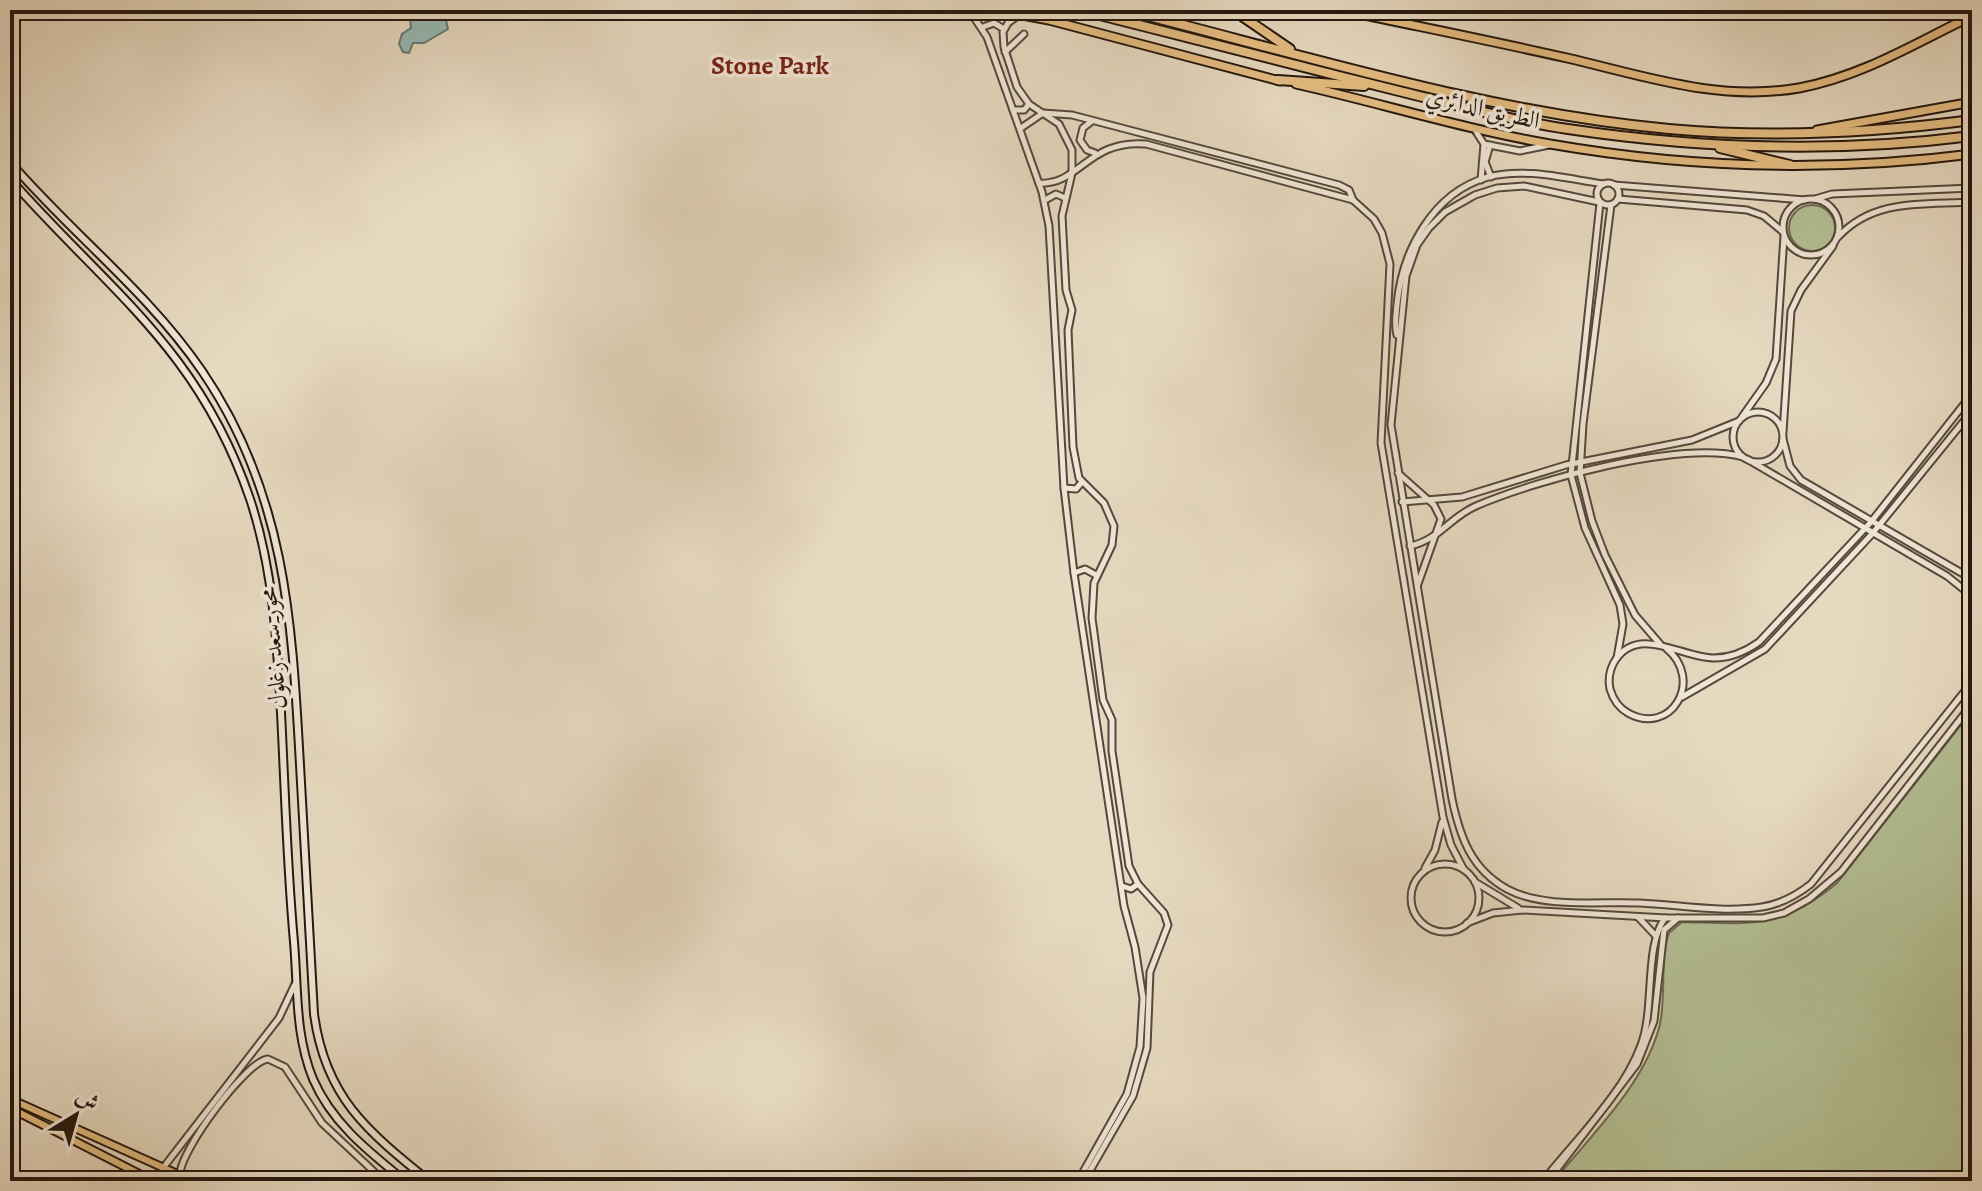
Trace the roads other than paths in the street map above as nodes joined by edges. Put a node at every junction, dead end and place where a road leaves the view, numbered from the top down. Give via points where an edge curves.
1 (969, 10) edge
2 (995, 10) edge
3 (1080, 10) edge
4 (1125, 10) edge
5 (1233, 10) edge
6 (1341, 10) edge
7 (1020, 15) junction
8 (1972, 16) edge
9 (983, 27) junction
10 (1004, 29) junction
11 (1024, 34) dead end
12 (1005, 53) junction
13 (1298, 54) junction
14 (1278, 80) junction
15 (1376, 85) junction
16 (1972, 102) edge
17 (1029, 104) junction
18 (1013, 109) junction
19 (1043, 113) junction
20 (1972, 120) edge
21 (1093, 121) junction
22 (1471, 127) junction
23 (1021, 128) junction
24 (1807, 133) junction
25 (1972, 136) edge
26 (1696, 143) junction
27 (1487, 144) junction
28 (1552, 144) junction
29 (1095, 153) junction
30 (1972, 154) edge
31 (10, 162) edge
32 (1790, 165) junction
33 (1072, 173) junction
34 (1491, 177) junction
35 (10, 179) edge
36 (1481, 180) junction
37 (1039, 183) junction
38 (1604, 184) junction
39 (1614, 185) junction
40 (1972, 188) edge
41 (1065, 198) junction
42 (1618, 199) junction
43 (1815, 199) junction
44 (1353, 200) junction
45 (1805, 200) junction
46 (1045, 201) junction
47 (1600, 202) junction
48 (1972, 202) edge
49 (1611, 205) junction
50 (1784, 234) junction
51 (1838, 237) junction
52 (1833, 246) junction
53 (1780, 325) junction
54 (1789, 325) junction
55 (1397, 335) junction
56 (1972, 394) edge
57 (1972, 411) edge
58 (1740, 419) junction
59 (1783, 436) junction
60 (1745, 458) junction
61 (1580, 462) junction
62 (1572, 463) junction
63 (1397, 472) junction
64 (1580, 473) junction
65 (1571, 475) junction
66 (1082, 482) junction
67 (1064, 488) junction
68 (1425, 498) junction
69 (1402, 502) junction
70 (1850, 522) junction
71 (1871, 522) junction
72 (1878, 526) junction
73 (1864, 530) junction
74 (1872, 534) junction
75 (1436, 537) junction
76 (1853, 542) junction
77 (1410, 546) junction
78 (1074, 573) junction
79 (1096, 575) junction
80 (1972, 579) edge
81 (1417, 589) junction
82 (1972, 596) edge
83 (1665, 647) junction
84 (1617, 658) junction
85 (1972, 682) edge
86 (1681, 698) junction
87 (1972, 704) edge
88 (1443, 817) junction
89 (1464, 870) junction
90 (1422, 872) junction
91 (1474, 881) junction
92 (1138, 884) junction
93 (1121, 886) junction
94 (1704, 907) junction
95 (1522, 910) junction
96 (1638, 916) junction
97 (1678, 917) junction
98 (1704, 917) junction
99 (1666, 918) junction
100 (1467, 923) junction
101 (309, 927) junction
102 (292, 928) junction
103 (1656, 936) junction
104 (294, 944) junction
105 (310, 947) junction
106 (1152, 963) junction
107 (1139, 964) junction
108 (295, 983) junction
109 (1653, 1012) junction
110 (10, 1099) edge
111 (10, 1108) edge
112 (163, 1168) junction
113 (180, 1175) junction
114 (153, 1181) edge
115 (193, 1181) edge
116 (384, 1181) edge
117 (405, 1181) edge
118 (429, 1181) edge
119 (1081, 1181) edge
120 (1546, 1181) edge

1 - 9 street
2 - 7 highway, الطريق الدائري
3 - 15 highway, الطريق الدائري
4 - 13 highway, الطريق الدائري
5 - 13 highway
6 - 8 highway via 1675,86 1745,93 1800,88 1857,72
7 - 10 street
7 - 14 highway, الطريق الدائري
9 - 10 street via 994,23
9 - 18 street
10 - 12 street
11 - 12 street
12 - 17 street
13 - 24 highway, الطريق الدائري via 1462,95 1584,118 1705,132
14 - 15 highway
14 - 22 highway, الطريق الدائري
15 - 26 highway, الطريق الدائري via 1565,128
16 - 24 highway
17 - 18 street via 1024,110
17 - 19 street
18 - 23 street
19 - 21 street
19 - 23 street
19 - 33 street via 1069,139
20 - 24 highway, الطريق الدائري
21 - 29 street via 1083,128 1080,140
21 - 44 street via 1339,185
22 - 27 street
22 - 28 highway, الطريق الدائري
23 - 37 street
25 - 26 highway, الطريق الدائري via 1837,147
26 - 32 highway
27 - 28 street via 1520,151
27 - 34 street via 1485,162
27 - 36 street
28 - 32 highway, الطريق الدائري via 1651,157
29 - 33 street
29 - 44 street via 1122,144 1146,144
30 - 32 highway, الطريق الدائري
31 - 101 main road, محور سعد زغلول via 169,327 218,395 252,464 279,548 290,609
33 - 37 street via 1057,182
33 - 41 street
34 - 36 street
34 - 38 street via 1526,174
35 - 102 main road, محور سعد زغلول via 172,350 213,414 243,480 263,548 276,629
36 - 55 street via 1446,204 1411,245 1399,281
37 - 46 street
38 - 39 street
38 - 47 street via 1597,191
39 - 42 street
39 - 45 street
40 - 43 street
41 - 46 street via 1051,194
41 - 66 street via 1073,447
42 - 49 street
42 - 50 street via 1747,210 1764,216
43 - 45 street
43 - 51 street via 1836,213
44 - 88 street via 1378,226 1389,256 1381,443
45 - 50 street via 1788,211
46 - 67 street via 1055,290
47 - 49 street
47 - 55 street via 1552,189 1511,186 1455,205 1429,228 1412,255
47 - 62 street
48 - 51 street via 1878,209 1858,218
49 - 61 street
50 - 52 street via 1802,254 1819,255
50 - 53 street
51 - 52 street
52 - 54 street via 1796,298
53 - 54 street
53 - 58 street via 1771,374
54 - 59 street
55 - 63 street via 1391,417
56 - 71 street
57 - 72 street
58 - 59 street via 1763,412 1776,419
58 - 60 street via 1733,440
58 - 61 street via 1692,440
59 - 60 street via 1778,452 1767,460
59 - 71 street via 1790,466 1801,480
60 - 64 street via 1693,452
60 - 70 street
61 - 62 street
61 - 64 street
62 - 65 street
62 - 68 street via 1462,497
63 - 68 street
63 - 69 street
64 - 65 street
64 - 83 street via 1605,555 1635,615
65 - 75 street via 1475,506
65 - 84 street via 1585,528 1620,605 1623,624
66 - 67 street via 1076,489
66 - 79 street via 1107,507 1114,526 1112,545
67 - 78 street
68 - 69 street
68 - 75 street via 1441,519
69 - 77 street
70 - 73 street
70 - 76 street
71 - 72 street
71 - 73 street
72 - 74 street
72 - 80 street
73 - 74 street
73 - 76 street
74 - 82 street via 1956,581
74 - 86 street via 1765,649
75 - 77 street
75 - 81 street
76 - 83 street via 1749,649 1712,658
77 - 81 street
78 - 79 street via 1085,569
78 - 93 street
79 - 92 street via 1093,631 1103,700 1112,720 1125,844
81 - 94 street via 1452,799 1462,837 1479,867 1507,889 1537,898
83 - 84 street via 1643,643
83 - 86 street via 1685,676
84 - 86 street via 1610,672 1611,692 1626,712 1640,718 1660,716
85 - 94 street via 1811,884 1775,904
87 - 98 street via 1830,884 1773,916
88 - 89 street
88 - 90 street via 1435,850
89 - 90 street via 1440,864
89 - 91 street
90 - 100 street via 1411,897 1420,920 1444,931
91 - 95 street
91 - 100 street via 1478,901
92 - 93 street via 1131,889
92 - 106 street via 1168,921
93 - 107 street
94 - 98 street
95 - 96 street
95 - 100 street
96 - 99 street
96 - 103 street
97 - 98 street
97 - 99 street
97 - 109 street via 1664,930
99 - 103 street
101 - 102 main road via 299,932
101 - 105 main road, محور سعد زغلول
102 - 104 main road, محور سعد زغلول
103 - 109 street
104 - 105 main road via 303,941
104 - 108 main road, محور سعد زغلول
105 - 118 main road, محور سعد زغلول via 316,1031 333,1082 363,1125
106 - 107 street
106 - 119 street via 1147,1048 1137,1084 1125,1113
107 - 119 street via 1142,1018 1134,1072 1117,1117
108 - 112 street via 279,1018
108 - 117 main road, محور سعد زغلول via 302,1041 322,1096 353,1138
109 - 120 street via 1623,1080
110 - 112 main road
111 - 114 main road
112 - 113 main road
113 - 115 main road
113 - 116 street via 185,1152 252,1065 272,1060 287,1070 322,1123

